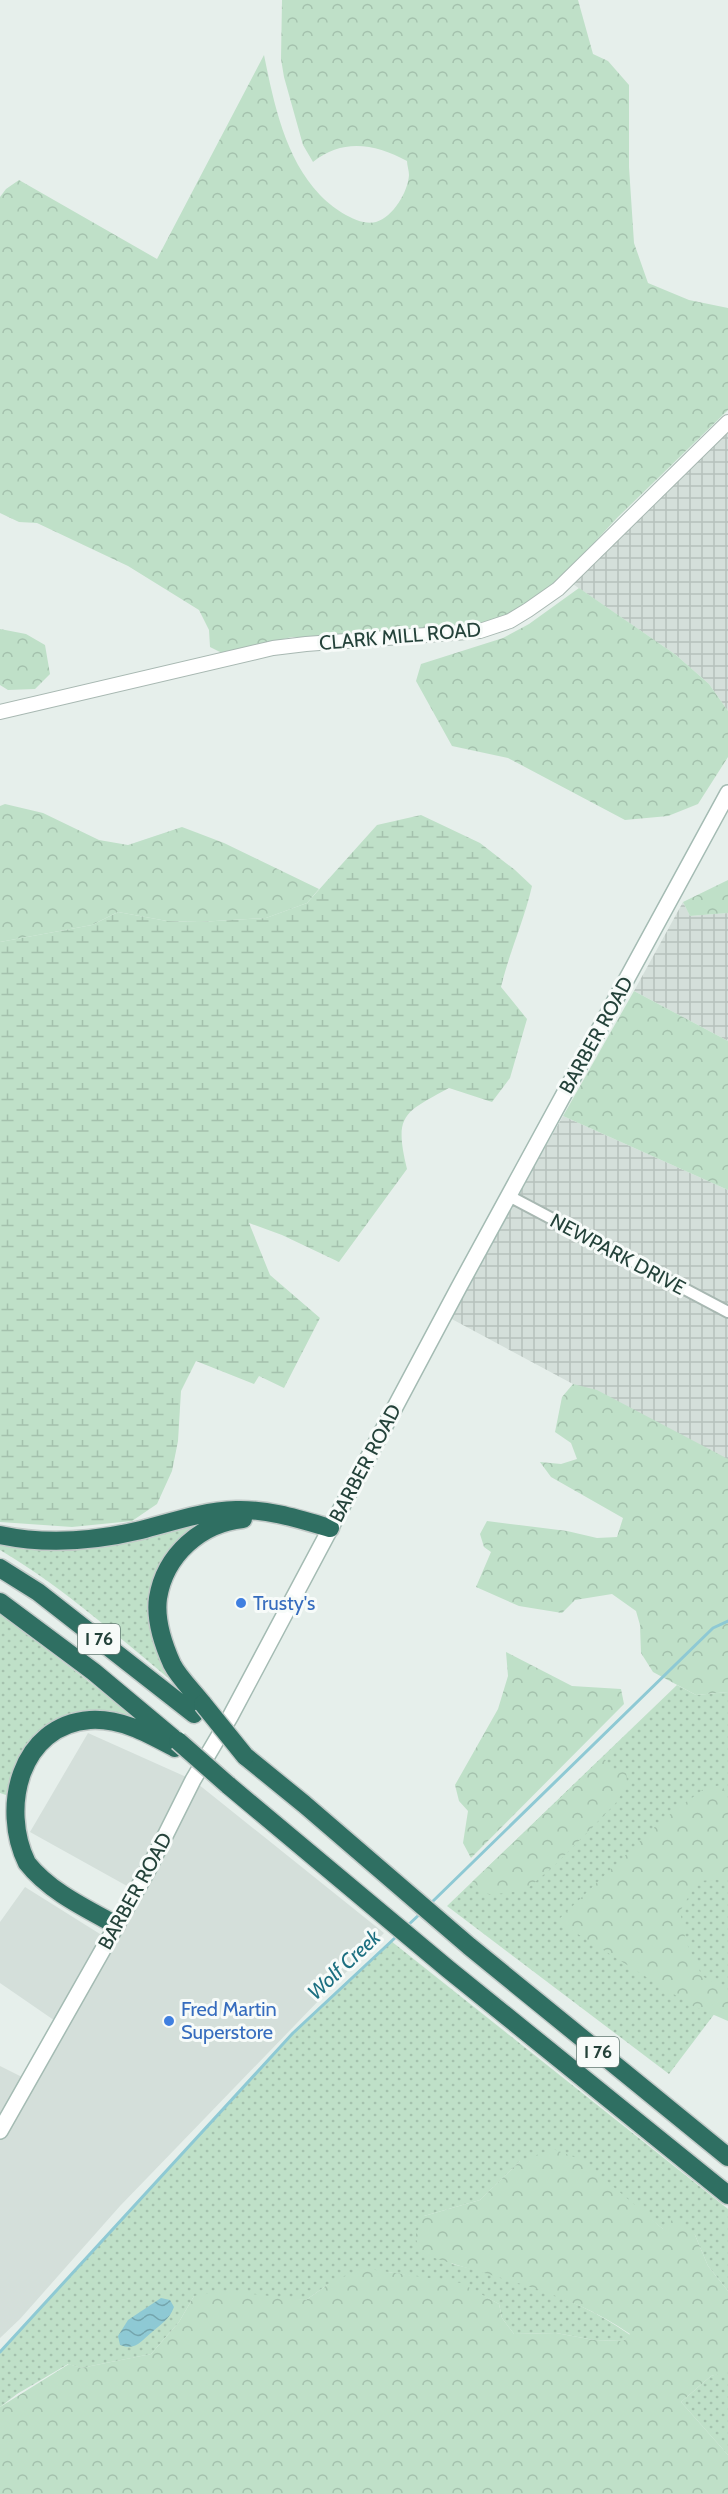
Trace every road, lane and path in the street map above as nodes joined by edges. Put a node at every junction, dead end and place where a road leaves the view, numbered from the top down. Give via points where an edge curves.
1 (728, 422) edge
2 (0, 712) edge
3 (728, 794) edge
4 (508, 1196) junction
5 (728, 1312) edge
6 (328, 1533) junction
7 (0, 1535) edge
8 (0, 1568) edge
9 (0, 1602) edge
10 (199, 1709) junction
11 (177, 1745) junction
12 (0, 1821) edge
13 (114, 1929) junction
14 (0, 2131) edge
15 (728, 2157) edge
16 (728, 2195) edge

1 - 2 street, CLARK MILL ROAD via 558,589 496,626 464,634 273,648
3 - 4 main road, BARBER ROAD
4 - 5 street, NEWPARK DRIVE
4 - 6 main road, BARBER ROAD
6 - 7 highway via 261,1511 236,1510 79,1540
6 - 10 highway via 266,1521 233,1520 205,1531 176,1556 161,1585 158,1621 173,1666
6 - 13 main road, BARBER ROAD
8 - 10 highway, I 76
9 - 11 highway, I 76 via 84,1664
10 - 15 highway, I 76, bridge via 245,1756 469,1946
11 - 13 highway via 120,1723 79,1721 37,1742 13,1777 8,1816 17,1846 28,1864 57,1890
11 - 16 highway, I 76, bridge
12 - 13 highway via 8,1850 38,1887
13 - 14 main road, BARBER ROAD

